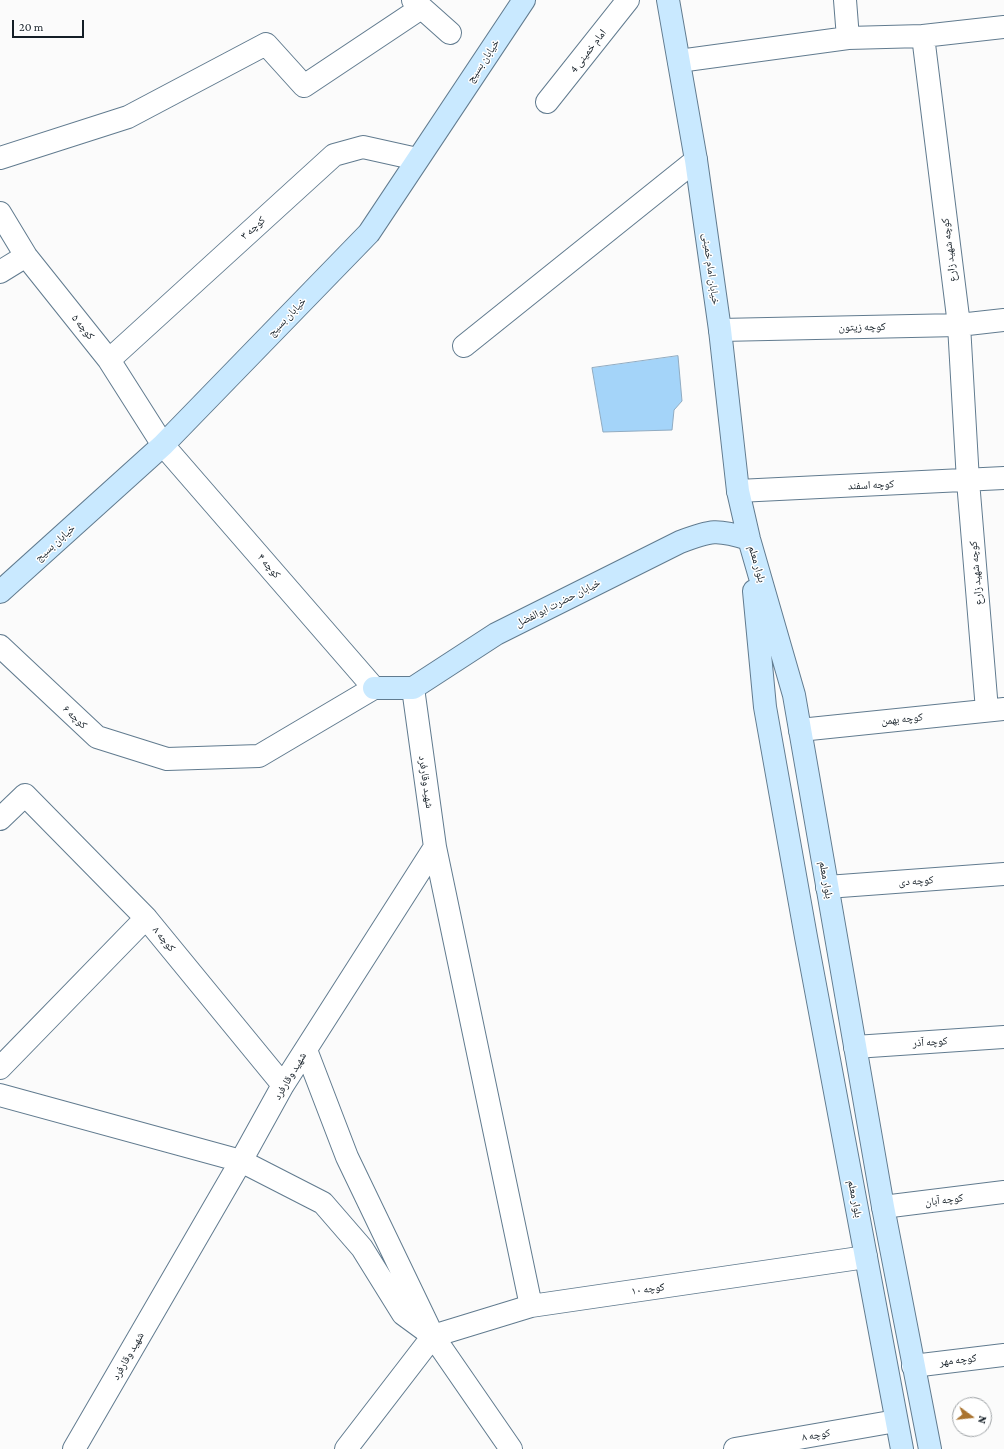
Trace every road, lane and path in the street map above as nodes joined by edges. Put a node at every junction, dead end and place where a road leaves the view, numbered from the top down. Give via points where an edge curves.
1 (524, 0) edge
2 (628, 0) edge
3 (668, 0) edge
4 (845, 0) edge
5 (417, 4) edge
6 (1004, 12) edge
7 (996, 28) edge
8 (450, 33) dead end
9 (923, 36) junction
10 (848, 38) junction
11 (679, 61) junction
12 (547, 102) dead end
13 (0, 158) edge
14 (417, 158) junction
15 (696, 160) junction
16 (0, 213) edge
17 (26, 256) junction
18 (0, 272) edge
19 (1004, 320) edge
20 (959, 325) junction
21 (720, 330) junction
22 (464, 346) dead end
23 (109, 360) junction
24 (163, 445) junction
25 (1004, 478) edge
26 (968, 481) junction
27 (738, 492) junction
28 (749, 538) junction
29 (0, 592) edge
30 (0, 646) edge
31 (374, 688) junction
32 (413, 688) junction
33 (995, 709) edge
34 (800, 730) junction
35 (0, 819) edge
36 (435, 847) junction
37 (1004, 874) edge
38 (827, 887) junction
39 (146, 918) junction
40 (1004, 1037) edge
41 (855, 1047) junction
42 (306, 1050) junction
43 (0, 1068) edge
44 (283, 1085) junction
45 (0, 1095) edge
46 (242, 1161) junction
47 (1004, 1192) edge
48 (883, 1207) junction
49 (866, 1257) junction
50 (531, 1306) junction
51 (433, 1336) junction
52 (1004, 1355) edge
53 (913, 1366) junction
54 (896, 1421) junction
55 (74, 1449) edge
56 (346, 1449) edge
57 (511, 1449) edge
58 (735, 1449) edge
59 (902, 1449) edge
60 (930, 1449) edge

1 - 14 street, خیابان بسیج
2 - 12 street, امام خمینی 4
3 - 11 street, خیابان امام خمینی
4 - 10 street
5 - 8 street
5 - 13 street via 304,86 266,44 128,117
6 - 7 street
7 - 9 street
9 - 10 street
9 - 20 street, کوچه شهید زارع
10 - 11 street
11 - 15 street, خیابان امام خمینی
14 - 23 street, کوچه ۳ via 363,147 334,154
14 - 24 street, خیابان بسیج via 369,233
15 - 21 street, خیابان امام خمینی
15 - 22 street
16 - 17 street, کوچه ۵
17 - 18 street
17 - 23 street, کوچه ۵
19 - 20 street, کوچه زیتون
20 - 21 street, کوچه زیتون
20 - 26 street, کوچه شهید زارع
21 - 27 street, خیابان امام خمینی
23 - 24 street, کوچه ۵
24 - 29 street, خیابان بسیج
24 - 31 street, کوچه ۴
25 - 26 street, کوچه اسفند
26 - 27 street, کوچه اسفند
26 - 33 street, کوچه شهید زارع
27 - 28 street, خیابان امام خمینی
28 - 32 street, خیابان حضرت ابوالفضل via 710,531 680,542 496,634
28 - 34 street, بلوار معلم via 794,695
28 - 49 street, بلوار معلم via 765,707
30 - 31 street, کوچه ۶ via 97,737 167,758 259,756
31 - 32 street
32 - 36 street, شهید وقارفرد
33 - 34 street, کوچه بهمن
34 - 38 street, بلوار معلم
35 - 39 street via 25,795
36 - 42 street, شهید وقارفرد
36 - 50 street
37 - 38 street, کوچه دی
38 - 41 street, بلوار معلم
39 - 43 street, کوچه ۸
39 - 44 street, کوچه ۸
40 - 41 street, کوچه آذر
41 - 48 street, بلوار معلم
42 - 44 street, شهید وقارفرد
42 - 51 street via 346,1157
44 - 46 street, شهید وقارفرد
45 - 46 street
46 - 51 street via 323,1203 362,1248 403,1314
46 - 55 street, شهید وقارفرد
47 - 48 street, کوچه آبان
48 - 53 street, بلوار معلم
49 - 50 street, کوچه ۱۰
49 - 54 street, بلوار معلم
50 - 51 street, کوچه ۱۰
51 - 56 street
51 - 57 street
52 - 53 street, کوچه مهر
53 - 60 street, بلوار معلم
54 - 58 street, کوچه ۸
54 - 59 street, بلوار معلم

